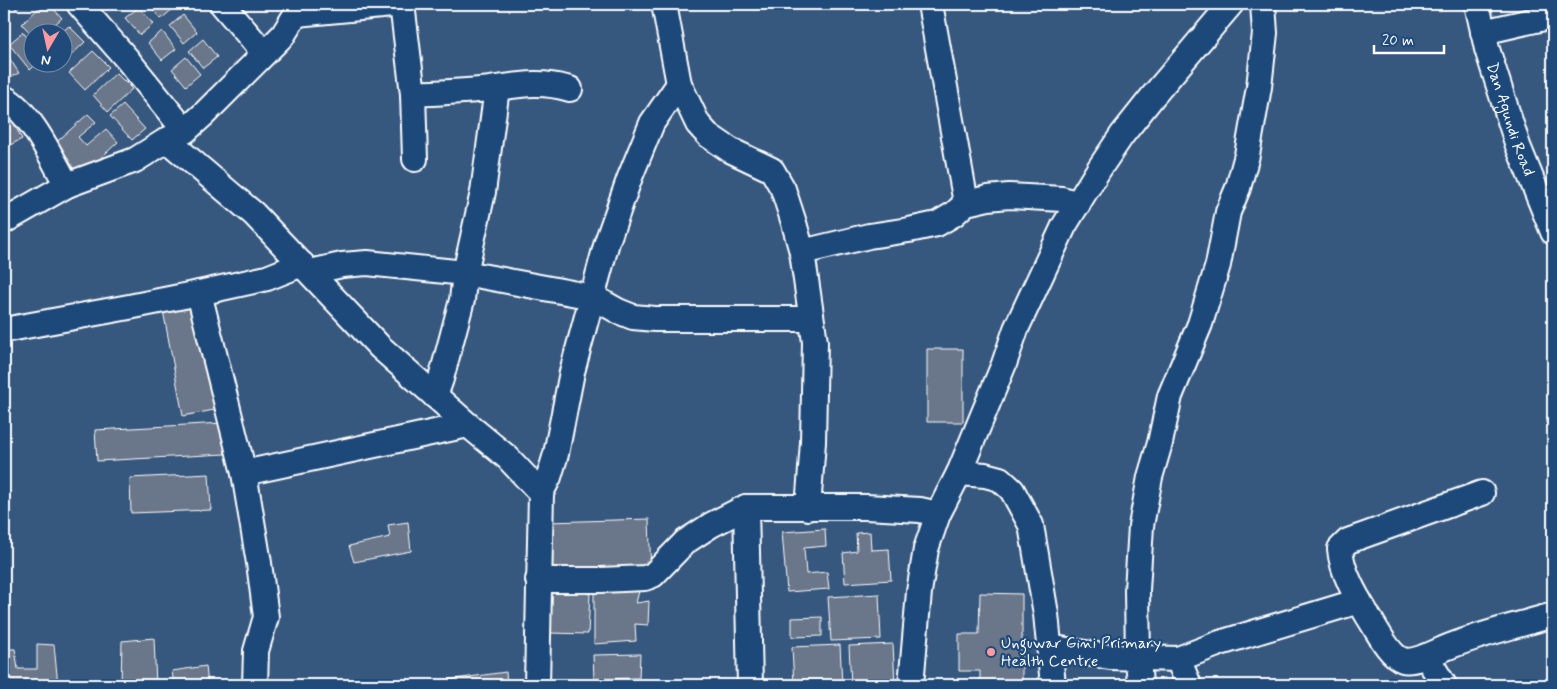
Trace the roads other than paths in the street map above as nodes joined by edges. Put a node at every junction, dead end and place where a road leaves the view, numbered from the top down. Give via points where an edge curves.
1 (79, 4) edge
2 (222, 4) edge
3 (402, 4) edge
4 (664, 4) edge
5 (930, 4) edge
6 (1231, 4) edge
7 (1263, 4) edge
8 (1477, 4) edge
9 (297, 9) edge
10 (1553, 16) edge
11 (1483, 32) junction
12 (264, 53) junction
13 (679, 84) junction
14 (497, 88) junction
15 (570, 89) dead end
16 (413, 94) junction
17 (4, 98) edge
18 (176, 135) junction
19 (415, 159) dead end
20 (67, 185) junction
21 (966, 203) junction
22 (1078, 204) junction
23 (4, 221) edge
24 (1553, 232) edge
25 (802, 252) junction
26 (306, 268) junction
27 (465, 273) junction
28 (199, 293) junction
29 (593, 297) junction
30 (812, 320) junction
31 (4, 330) edge
32 (435, 396) junction
33 (468, 425) junction
34 (244, 473) junction
35 (960, 473) junction
36 (541, 493) junction
37 (1482, 493) dead end
38 (746, 507) junction
39 (808, 508) junction
40 (938, 514) junction
41 (538, 580) junction
42 (1359, 601) junction
43 (1553, 615) edge
44 (1049, 647) junction
45 (1426, 656) junction
46 (1138, 658) junction
47 (1178, 659) junction
48 (255, 685) edge
49 (537, 685) edge
50 (750, 685) edge
51 (911, 685) edge
52 (1053, 685) edge
53 (1140, 685) edge
54 (1189, 685) edge
55 (1444, 685) edge

1 - 18 street via 127,60
2 - 12 street
3 - 9 street
3 - 16 street
4 - 13 street
5 - 21 street
6 - 22 street via 1122,135
7 - 46 street via 1265,33 1247,156 1228,212 1218,265 1200,324 1170,396 1150,477 1140,536
8 - 11 street, Dan Agundi Road
9 - 12 street via 283,35
10 - 11 street
11 - 24 street, Dan Agundi Road via 1518,146
12 - 18 street via 203,115
13 - 25 street via 698,124 708,135 730,150 772,170 783,188
13 - 29 street via 652,123 630,177 607,242
14 - 15 street via 529,83 554,84
14 - 16 street
14 - 27 street via 482,192
16 - 19 street
17 - 20 street via 22,113 41,138
18 - 20 street via 135,160
18 - 26 street
20 - 23 street
21 - 22 street via 1010,196 1062,199
21 - 25 street via 937,224
22 - 35 street via 1064,226 1016,329
25 - 30 street
26 - 27 street via 367,263
26 - 28 street
26 - 32 street via 380,347
27 - 29 street
27 - 32 street via 462,300
28 - 31 street
28 - 34 street
29 - 30 street via 634,317
29 - 36 street via 572,372 556,454
30 - 39 street via 815,342 813,442
32 - 33 street
33 - 34 street
33 - 36 street via 508,458
34 - 48 street via 266,617 256,651
35 - 40 street
35 - 44 street via 1000,479 1012,490 1028,518
36 - 41 street
37 - 42 street via 1348,541 1340,549 1341,562
38 - 39 street
38 - 41 street via 685,542 653,575 601,580
38 - 50 street
39 - 40 street via 866,507
40 - 51 street via 924,558
41 - 49 street
42 - 45 street via 1392,653 1410,661
42 - 47 street
43 - 45 street via 1468,638
44 - 46 street
44 - 52 street
45 - 55 street
46 - 47 street
46 - 53 street
47 - 54 street

